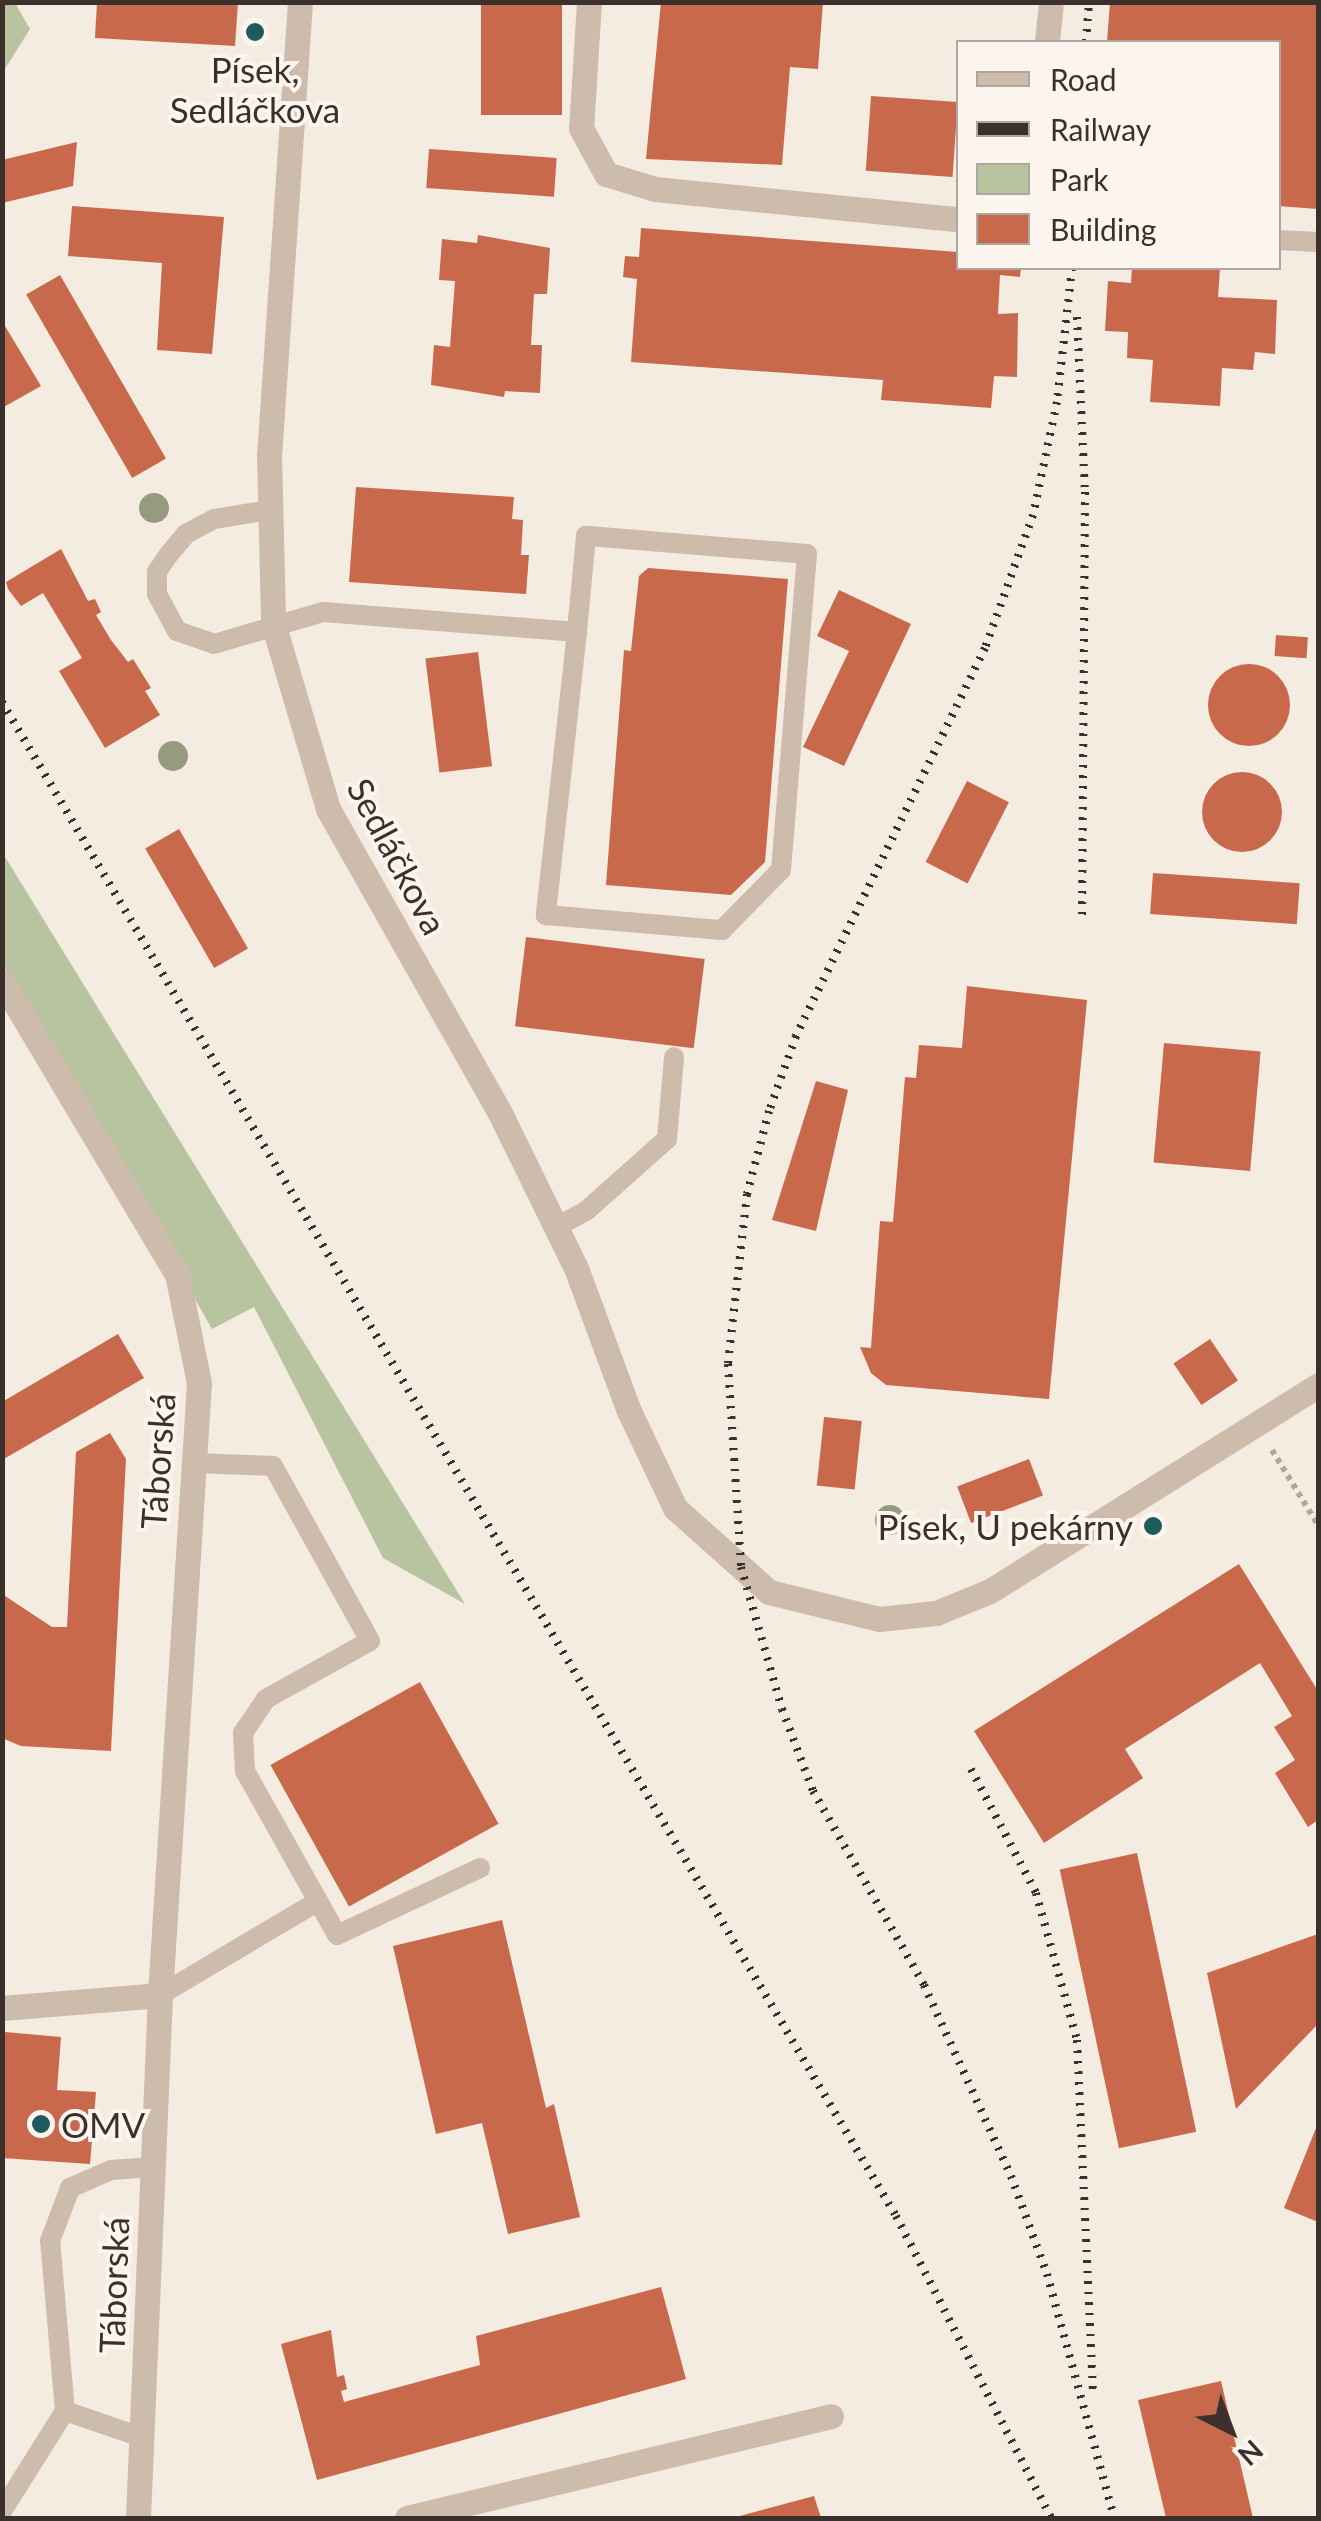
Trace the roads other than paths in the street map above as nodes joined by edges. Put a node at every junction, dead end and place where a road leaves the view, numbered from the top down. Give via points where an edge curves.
1 (300, 2) edge
2 (590, 2) edge
3 (1051, 2) edge
4 (1047, 40) edge
5 (956, 219) edge
6 (1281, 240) edge
7 (1318, 242) edge
8 (270, 510) junction
9 (273, 623) junction
10 (576, 632) junction
11 (2, 982) edge
12 (674, 1056) dead end
13 (556, 1227) junction
14 (1318, 1385) edge
15 (193, 1463) junction
16 (480, 1868) dead end
17 (318, 1901) junction
18 (160, 1995) junction
19 (2, 2008) edge
20 (153, 2167) junction
21 (65, 2411) junction
22 (830, 2416) dead end
23 (142, 2437) junction
24 (2, 2511) edge
25 (138, 2518) edge
26 (407, 2518) edge

1 - 8 street, Sedláčkova
2 - 5 street via 581,128 606,174 655,189
3 - 4 street
6 - 7 lane
8 - 9 street, Sedláčkova
8 - 9 lane via 214,519 186,534 157,572 157,594 177,631 195,642 214,644
9 - 10 lane via 322,612
9 - 13 street, Sedláčkova via 328,810 498,1109
10 - 10 lane via 546,915 722,930 781,870 808,554 586,536
11 - 15 street, Táborská via 177,1274 199,1383
12 - 13 lane via 667,1139 586,1210
13 - 14 street, Sedláčkova via 628,1411 675,1508 769,1592 822,1610 879,1619 936,1612 990,1591
15 - 17 lane via 273,1466 370,1641 266,1699 244,1733 245,1771
15 - 18 street, Táborská
16 - 17 lane via 337,1935
17 - 18 lane
18 - 19 street
18 - 20 street, Táborská
20 - 21 lane via 111,2170 70,2188 50,2242
20 - 23 street, Táborská
21 - 23 lane
21 - 24 lane
22 - 26 street
23 - 25 street, Táborská

